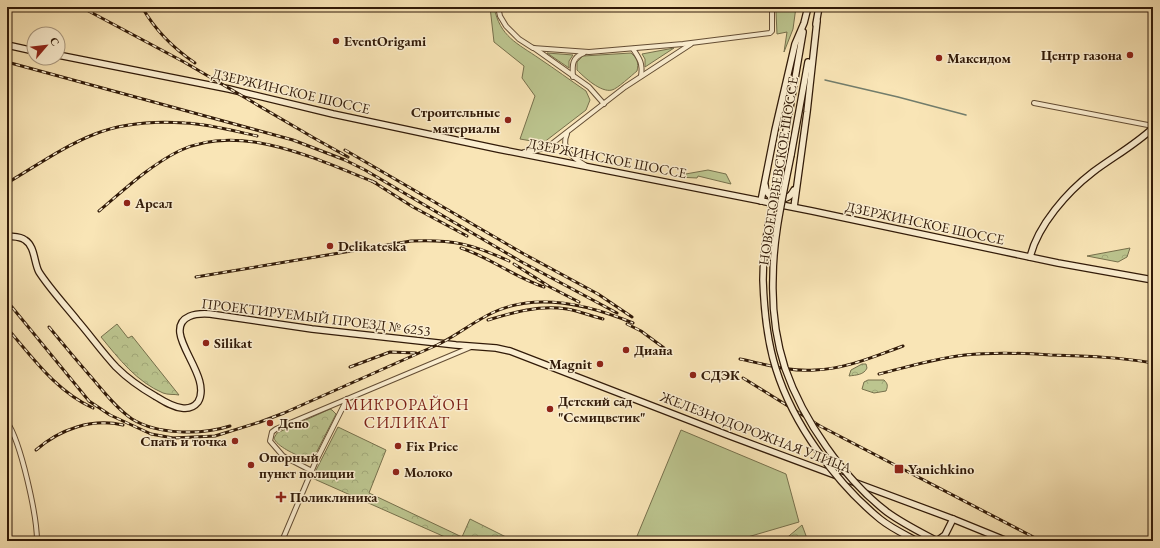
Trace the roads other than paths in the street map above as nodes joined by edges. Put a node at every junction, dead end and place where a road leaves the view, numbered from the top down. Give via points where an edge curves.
1 (498, 7) edge
2 (772, 7) edge
3 (805, 7) edge
4 (808, 7) edge
5 (819, 7) edge
6 (805, 21) junction
7 (817, 21) junction
8 (693, 43) junction
9 (7, 45) edge
10 (533, 48) junction
11 (26, 49) edge
12 (633, 49) junction
13 (586, 52) junction
14 (66, 57) edge
15 (641, 76) junction
16 (573, 77) junction
17 (1034, 103) dead end
18 (604, 104) junction
19 (1153, 127) edge
20 (567, 134) junction
21 (515, 152) junction
22 (586, 166) junction
23 (767, 173) junction
24 (797, 180) junction
25 (761, 201) junction
26 (794, 207) junction
27 (7, 236) edge
28 (1030, 257) junction
29 (1153, 280) edge
30 (472, 347) junction
31 (347, 398) junction
32 (7, 422) edge
33 (312, 471) junction
34 (953, 519) junction
35 (37, 541) edge
36 (282, 541) edge
37 (917, 541) edge
38 (937, 541) edge
39 (1007, 541) edge

1 - 10 street via 506,26
2 - 8 street via 770,33
3 - 6 street
4 - 6 main road, НОВОЕГОРЬЕВСКОЕ ШОССЕ
5 - 7 main road, НОВОЕГОРЬЕВСКОЕ ШОССЕ
6 - 23 main road via 795,44
6 - 37 main road, НОВОЕГОРЬЕВСКОЕ ШОССЕ, bridge via 768,233 764,279 769,339 783,387 798,417 832,470 851,492 882,520
7 - 24 main road
7 - 38 main road, НОВОЕГОРЬЕВСКОЕ ШОССЕ, bridge via 777,234 772,279 778,337 785,368 809,418 839,464 858,486 887,512
8 - 12 street
8 - 15 street
9 - 11 main road
10 - 13 street
10 - 16 street
12 - 13 street
12 - 15 street via 641,62
13 - 16 street via 574,60
14 - 21 main road, ДЗЕРЖИНСКОЕ ШОССЕ via 230,89 333,114
15 - 18 street
16 - 18 street via 589,87
17 - 19 street
18 - 20 street
19 - 28 main road via 1071,192 1044,225 1033,245
20 - 21 street via 549,146 535,151
20 - 22 street via 564,144 567,152
21 - 22 main road, ДЗЕРЖИНСКОЕ ШОССЕ
22 - 25 main road, ДЗЕРЖИНСКОЕ ШОССЕ
23 - 24 main road via 766,190 776,200 785,200 789,197
23 - 25 main road
24 - 26 main road
25 - 26 main road, ДЗЕРЖИНСКОЕ ШОССЕ
26 - 28 main road, ДЗЕРЖИНСКОЕ ШОССЕ
27 - 30 main road, ПРОЕКТИРУЕМЫЙ ПРОЕЗД № 6253 via 18,237 30,245 39,272 116,367 135,384 177,407 193,407 200,397 197,373 180,333 180,326 184,320 193,314
28 - 29 main road, ДЗЕРЖИНСКОЕ ШОССЕ
30 - 31 street
30 - 34 main road, ЖЕЛЕЗНОДОРОЖНАЯ УЛИЦА via 510,351
31 - 33 street
31 - 33 street via 272,432 270,441 283,456
32 - 35 street via 15,438 32,498
33 - 36 street
34 - 38 main road via 945,535
34 - 39 main road, ЖЕЛЕЗНОДОРОЖНАЯ УЛИЦА

